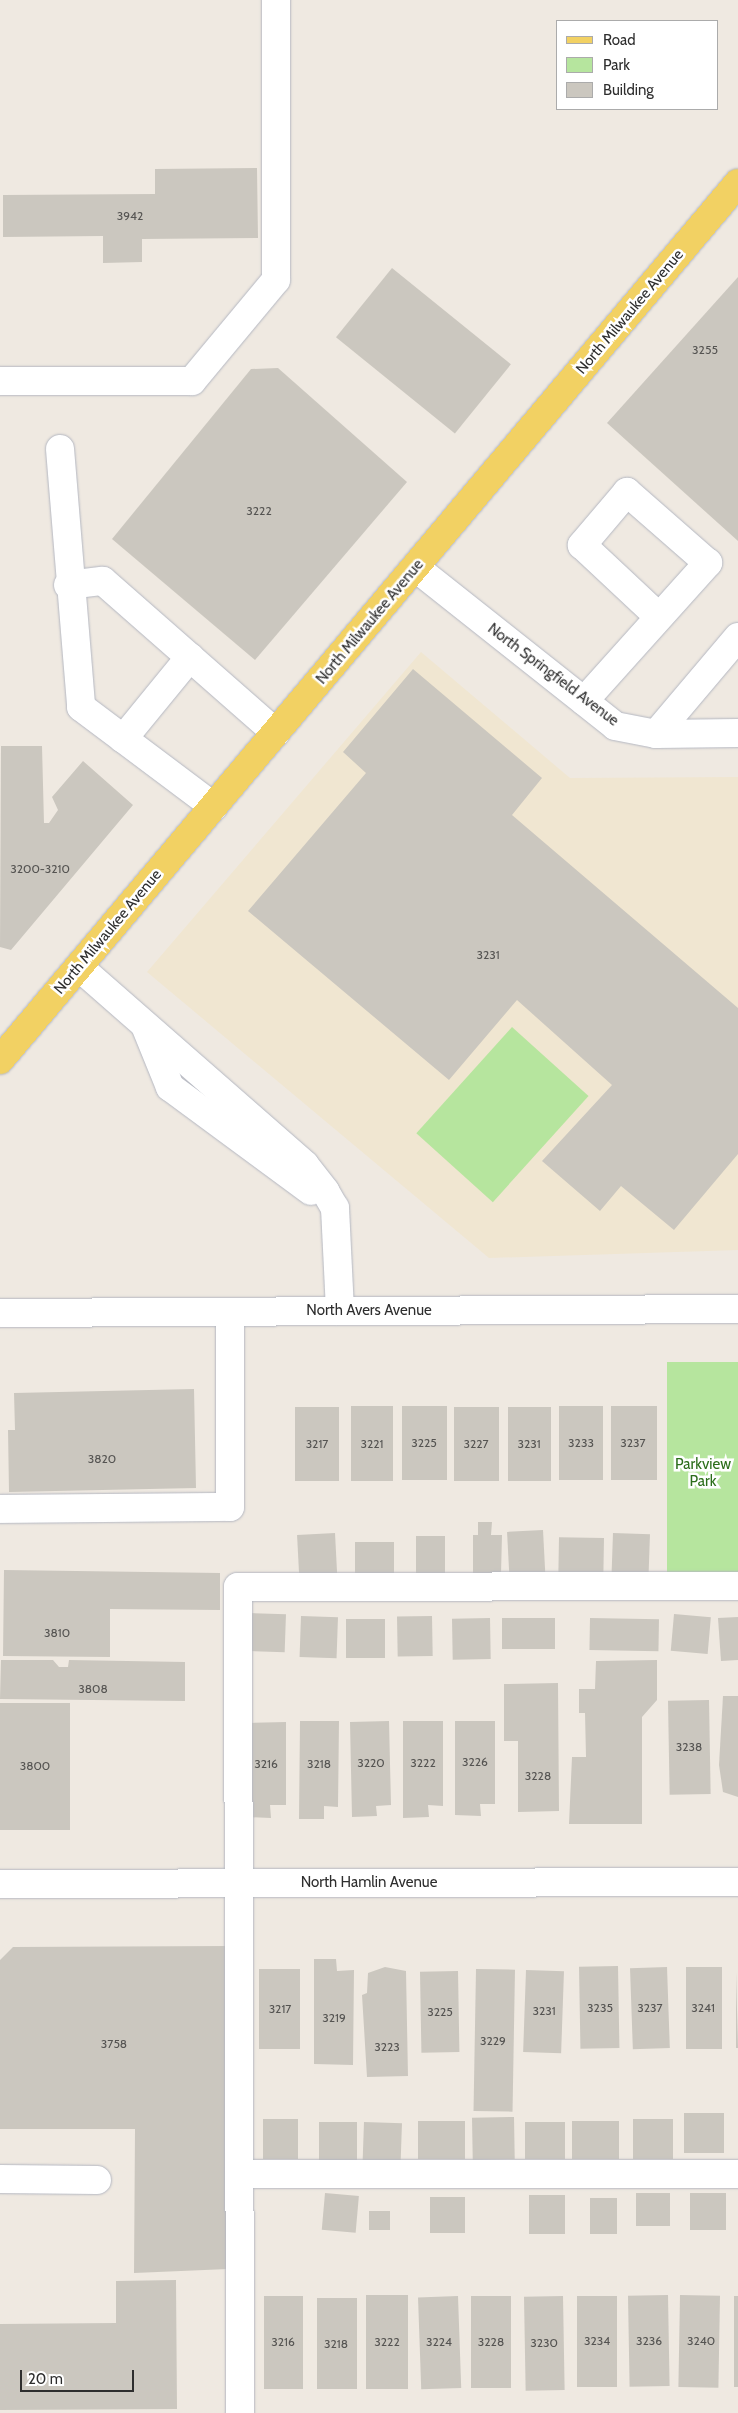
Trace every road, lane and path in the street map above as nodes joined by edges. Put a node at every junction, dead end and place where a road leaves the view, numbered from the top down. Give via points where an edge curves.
1 (276, 0) edge
2 (738, 183) edge
3 (0, 382) edge
4 (60, 449) dead end
5 (416, 568) junction
6 (68, 585) junction
7 (659, 617) junction
8 (738, 636) edge
9 (190, 657) junction
10 (584, 701) junction
11 (276, 733) junction
12 (738, 733) edge
13 (656, 734) junction
14 (123, 739) junction
15 (214, 807) junction
16 (79, 966) junction
17 (0, 1060) edge
18 (738, 1309) edge
19 (340, 1311) junction
20 (230, 1312) junction
21 (0, 1313) edge
22 (0, 1509) edge
23 (738, 1586) edge
24 (738, 1882) edge
25 (238, 1883) junction
26 (0, 1884) edge
27 (239, 2174) junction
28 (738, 2174) edge
29 (0, 2179) edge
30 (97, 2180) dead end
31 (240, 2413) edge

1 - 3 street via 276,280 192,381
2 - 5 main road, North Milwaukee Avenue
4 - 6 street
5 - 10 street, North Springfield Avenue
5 - 11 main road, North Milwaukee Avenue
6 - 9 street via 103,581
6 - 14 street via 81,707
7 - 7 street via 708,562 627,492 582,545
7 - 10 street
8 - 13 street
9 - 11 street
9 - 14 street
10 - 13 street, North Springfield Avenue via 615,726
11 - 15 main road, North Milwaukee Avenue
12 - 13 street, North Springfield Avenue
14 - 15 street
15 - 16 main road, North Milwaukee Avenue
16 - 17 main road, North Milwaukee Avenue
16 - 19 street via 305,1165 335,1208
18 - 19 street, North Avers Avenue
19 - 20 street, North Avers Avenue
20 - 21 street, North Avers Avenue
20 - 22 street via 230,1507
23 - 25 street via 238,1586
24 - 25 street, North Hamlin Avenue
25 - 26 street, North Hamlin Avenue
25 - 27 street
27 - 28 street
27 - 31 street
29 - 30 street

